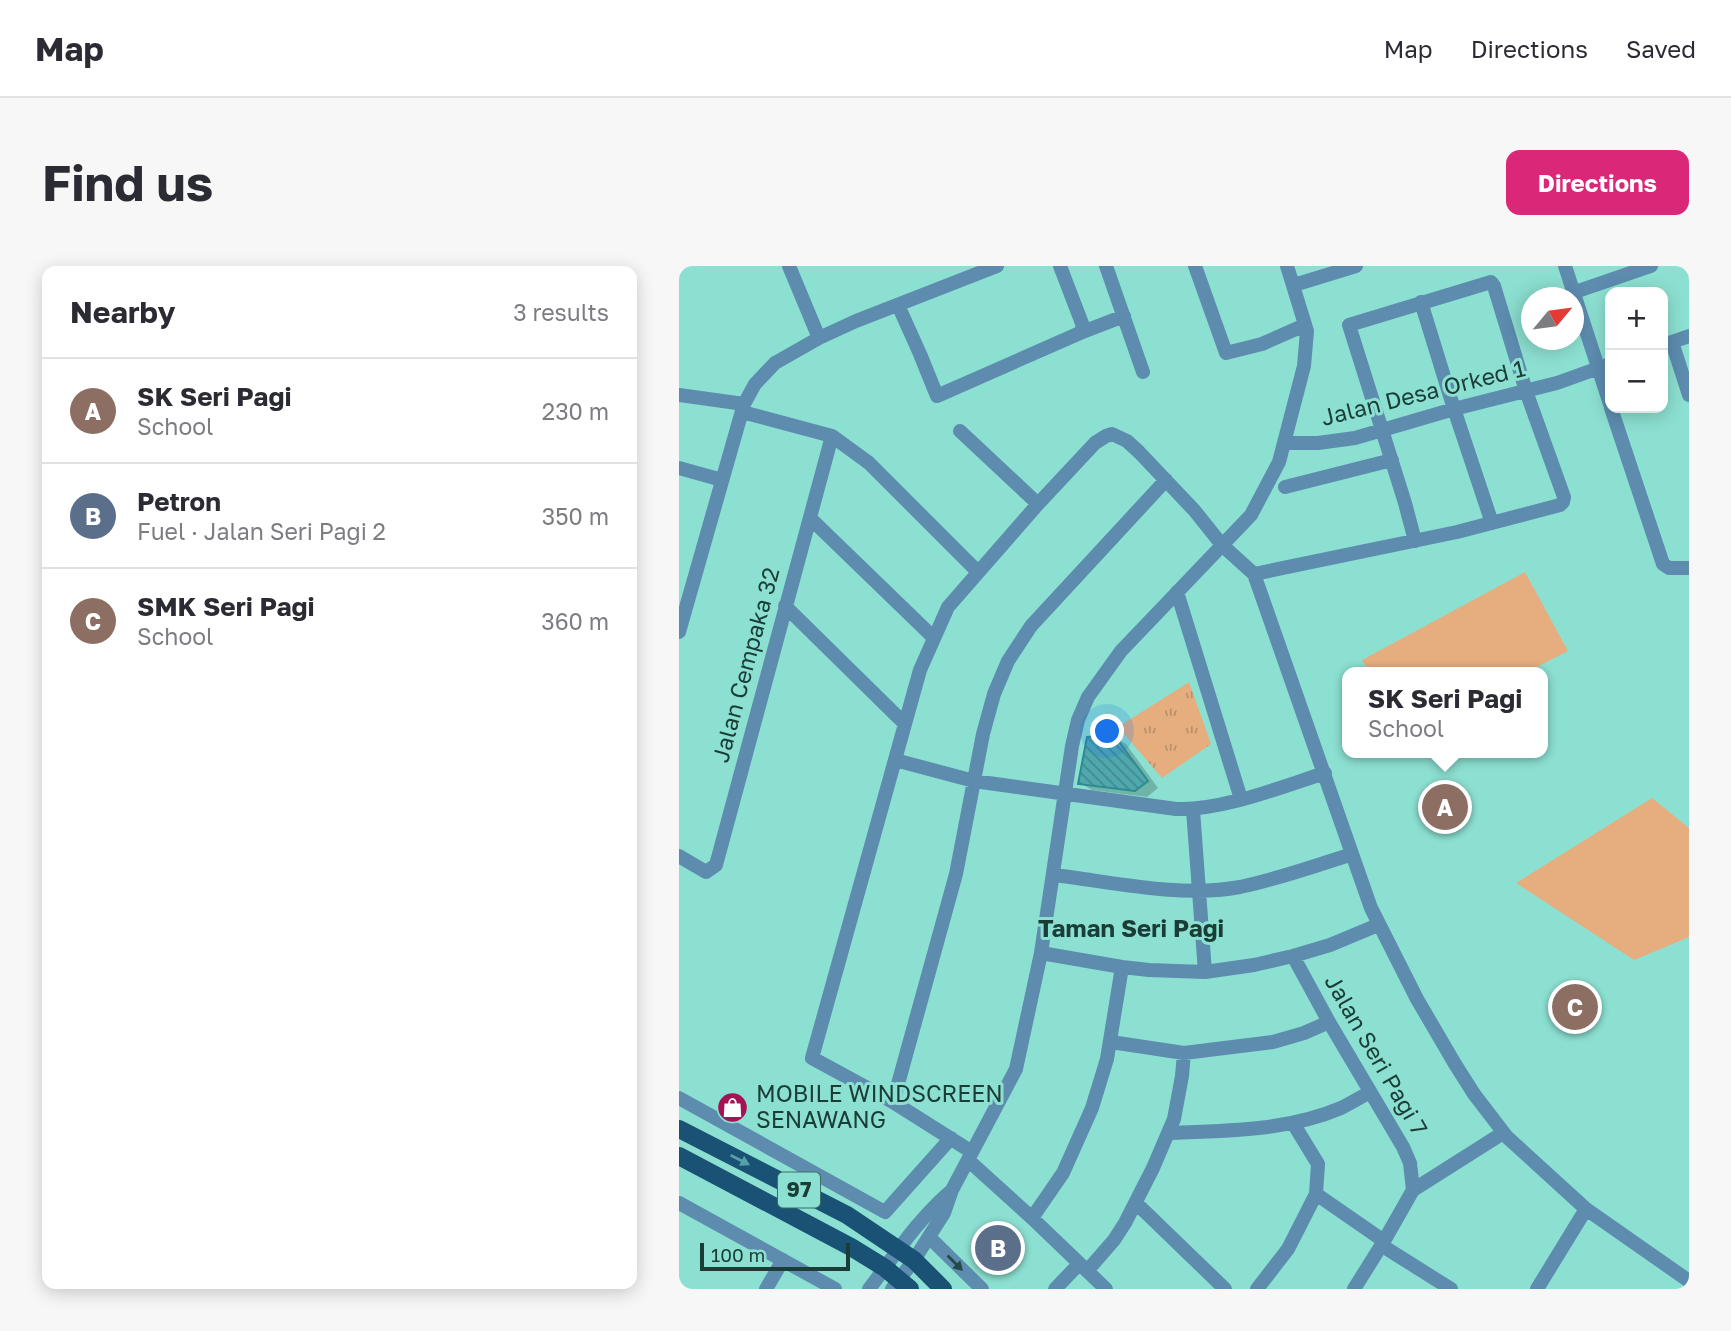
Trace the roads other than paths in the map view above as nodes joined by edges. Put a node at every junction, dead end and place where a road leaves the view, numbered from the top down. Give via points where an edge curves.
1 (789, 266) edge
2 (997, 266) edge
3 (1060, 266) edge
4 (1106, 266) edge
5 (1195, 266) edge
6 (1287, 266) edge
7 (1356, 266) edge
8 (1565, 266) edge
9 (1651, 266) edge
10 (1294, 285) junction
11 (1573, 287) edge
12 (1584, 289) edge
13 (1421, 302) junction
14 (898, 305) junction
15 (1584, 315) edge
16 (1123, 316) junction
17 (1305, 325) junction
18 (1080, 333) junction
19 (1689, 336) edge
20 (819, 338) junction
21 (1668, 344) edge
22 (1604, 366) edge
23 (1143, 372) dead end
24 (1526, 391) junction
25 (1689, 395) edge
26 (679, 396) edge
27 (743, 408) junction
28 (1454, 409) junction
29 (1613, 413) edge
30 (1382, 430) junction
31 (960, 431) dead end
32 (832, 436) junction
33 (1284, 443) junction
34 (1392, 460) junction
35 (679, 468) edge
36 (1166, 480) junction
37 (722, 481) junction
38 (1285, 487) dead end
39 (1038, 504) junction
40 (810, 519) junction
41 (1492, 523) junction
42 (1415, 541) junction
43 (1222, 545) junction
44 (1689, 568) edge
45 (978, 572) junction
46 (1254, 574) junction
47 (1177, 592) junction
48 (785, 606) junction
49 (679, 632) edge
50 (934, 639) junction
51 (904, 723) junction
52 (895, 760) junction
53 (1325, 773) junction
54 (974, 781) junction
55 (1064, 794) junction
56 (1241, 799) junction
57 (1193, 810) junction
58 (1352, 854) junction
59 (679, 856) edge
60 (1054, 875) junction
61 (1198, 890) junction
62 (1378, 925) junction
63 (1041, 953) junction
64 (1293, 956) junction
65 (1122, 967) junction
66 (1205, 972) junction
67 (1329, 1022) junction
68 (1111, 1042) junction
69 (1184, 1053) junction
70 (1370, 1092) junction
71 (679, 1098) edge
72 (893, 1101) junction
73 (1293, 1123) junction
74 (679, 1129) edge
75 (1168, 1133) junction
76 (1503, 1133) junction
77 (951, 1139) junction
78 (679, 1156) edge
79 (970, 1156) junction
80 (1413, 1190) junction
81 (952, 1191) junction
82 (1316, 1194) junction
83 (679, 1203) edge
84 (1136, 1203) junction
85 (1586, 1209) junction
86 (1032, 1218) junction
87 (929, 1237) junction
88 (1382, 1243) junction
89 (898, 1249) junction
90 (783, 1260) junction
91 (914, 1260) junction
92 (1083, 1267) junction
93 (885, 1268) junction
94 (1689, 1281) edge
95 (901, 1286) edge
96 (1449, 1288) edge
97 (766, 1289) edge
98 (835, 1289) edge
99 (869, 1289) edge
100 (943, 1289) edge
101 (982, 1289) edge
102 (1055, 1289) edge
103 (1106, 1289) edge
104 (1224, 1289) edge
105 (1257, 1289) edge
106 (1354, 1289) edge
107 (1537, 1289) edge

1 - 20 street
2 - 14 street
3 - 18 street via 1083,326
4 - 16 street
5 - 17 street via 1226,353 1262,344
6 - 10 street
7 - 10 street
8 - 11 street
9 - 12 street
10 - 17 street
13 - 24 street via 1491,282
13 - 28 street
13 - 30 street via 1349,325
14 - 18 street via 936,396
14 - 20 street
15 - 22 street
16 - 18 street
16 - 23 street
17 - 33 street via 1304,366
19 - 21 street
20 - 27 street via 775,363 755,384
21 - 25 street
22 - 24 street, Jalan Desa Orked 1
24 - 28 street, Jalan Desa Orked 1
24 - 41 street via 1563,502
26 - 27 street
27 - 32 street
27 - 37 street
28 - 30 street, Jalan Desa Orked 1
28 - 41 street
29 - 44 street via 1663,564
30 - 33 street, Jalan Desa Orked 1 via 1318,443
30 - 34 street
31 - 39 street
32 - 40 street, Jalan Cempaka 32
32 - 45 street via 869,463
33 - 43 street via 1251,515
34 - 38 street
34 - 42 street
35 - 37 street
36 - 39 street via 1127,441 1112,434 1095,443
36 - 43 street
36 - 54 street via 1031,626 1008,661 994,694
37 - 49 street
39 - 45 street
40 - 48 street, Jalan Cempaka 32
40 - 50 street
41 - 42 street
42 - 46 street
43 - 46 street
43 - 47 street
45 - 50 street via 948,607
46 - 53 street
47 - 55 street via 1121,651 1088,697 1078,719
47 - 56 street
48 - 51 street
48 - 59 street, Jalan Cempaka 32 via 716,865 706,872
50 - 51 street
51 - 52 street
52 - 54 street
52 - 72 street via 811,1058
53 - 56 street
53 - 58 street
54 - 55 street
54 - 72 street via 956,874
55 - 57 street
55 - 60 street
56 - 57 street
57 - 61 street
58 - 61 street via 1238,887
58 - 62 street
60 - 61 street
60 - 63 street
61 - 66 street
62 - 64 street
62 - 76 street via 1455,1064
63 - 65 street
63 - 79 street via 1016,1069
64 - 66 street
64 - 67 street, Jalan Seri Pagi 7
65 - 66 street
65 - 68 street
67 - 69 street via 1273,1042
67 - 70 street, Jalan Seri Pagi 7
68 - 69 street
68 - 86 street via 1093,1108 1063,1173
69 - 75 street
70 - 73 street via 1341,1108
70 - 80 street, Jalan Seri Pagi 7 via 1403,1147
71 - 77 street via 885,1212
72 - 77 street
73 - 75 street
73 - 82 street via 1318,1164
74 -> 89 main road, 97 via 847,1215
75 - 84 street
76 - 80 street
76 - 85 street
77 - 79 street
78 - 93 main road, 97
79 - 81 street
79 - 86 street
80 - 88 street
81 - 87 street
81 - 89 street
82 - 88 street
82 - 105 street via 1288,1249
83 - 90 street
84 - 92 street via 1114,1240
84 - 104 street
85 - 94 street
85 - 107 street
86 - 92 street
87 - 91 street
87 -> 101 street
88 - 96 street
88 - 106 street
89 - 91 main road, 97
89 - 93 street
90 - 97 street
90 - 98 street
91 - 95 street
91 - 100 main road, 97
92 - 102 street
92 - 103 street
93 - 95 main road, 97
93 - 99 street

